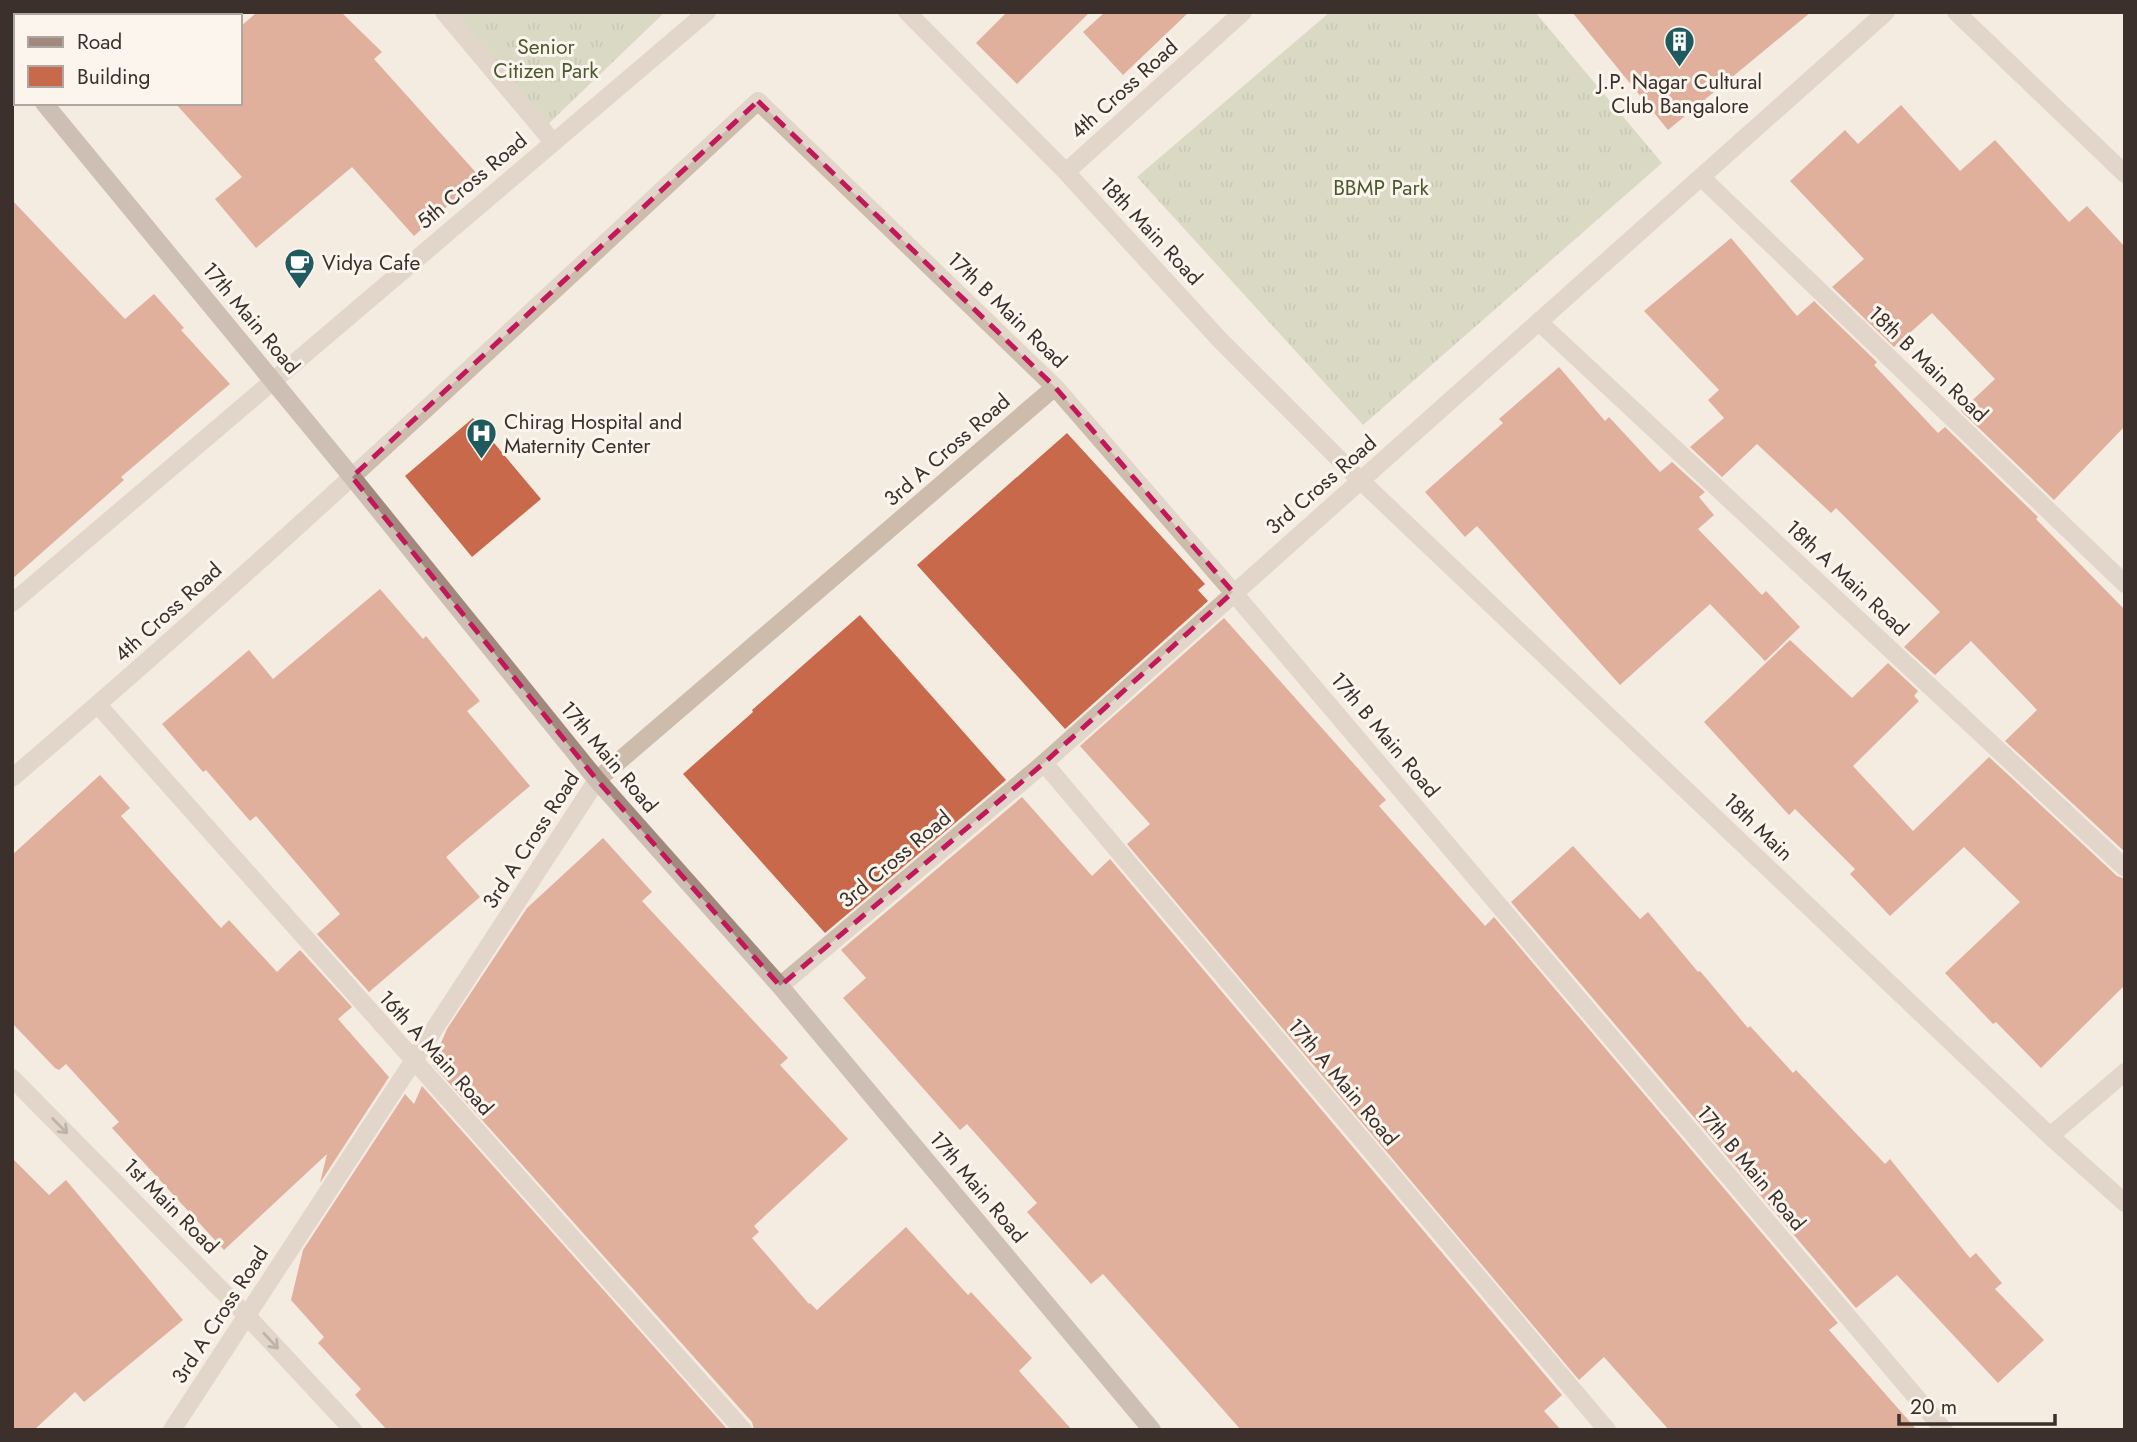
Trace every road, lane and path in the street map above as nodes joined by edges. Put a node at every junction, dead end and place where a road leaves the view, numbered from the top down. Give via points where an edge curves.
1 (444, 12) edge
2 (707, 12) edge
3 (907, 12) edge
4 (1243, 12) edge
5 (1886, 12) edge
6 (1956, 12) edge
7 (758, 101) joint
8 (46, 105) edge
9 (553, 142) junction
10 (1066, 172) junction
11 (2125, 174) edge
12 (1701, 177) junction
13 (1539, 322) junction
14 (272, 380) junction
15 (1055, 387) junction
16 (352, 477) junction
17 (1361, 481) junction
18 (2125, 584) edge
19 (1233, 592) junction
20 (12, 603) edge
21 (98, 705) junction
22 (1044, 763) junction
23 (12, 778) edge
24 (597, 780) junction
25 (2125, 868) edge
26 (779, 986) junction
27 (413, 1062) junction
28 (2125, 1072) edge
29 (12, 1078) edge
30 (2050, 1136) junction
31 (2125, 1203) edge
32 (247, 1316) junction
33 (172, 1430) edge
34 (353, 1430) edge
35 (743, 1430) edge
36 (1152, 1430) edge
37 (1607, 1430) edge
38 (1944, 1430) edge

1 - 9 street
2 - 9 street, 5th Cross Road
3 - 10 street, 18th Main Road
4 - 10 street, 4th Cross Road
5 - 12 street, 3rd Cross Road
6 - 11 street
7 - 15 street, 17th B Main Road
7 - 16 street, 4th Cross Road
8 - 14 street, 17th Main Road
9 - 14 street, 5th Cross Road
10 - 17 street, 18th Main Road via 1220,340
12 - 13 street, 3rd Cross Road
12 - 18 street, 18th B Main Road
13 - 17 street, 3rd Cross Road
13 - 25 street, 18th A Main Road
14 - 16 street, 17th Main Road
14 - 20 street, 5th Cross Road
15 - 19 street, 17th B Main Road
15 - 24 street, 3rd A Cross Road
16 - 21 street, 4th Cross Road
16 - 24 street, 17th Main Road
17 - 19 street, 3rd Cross Road
17 - 30 street, 18th Main
19 - 22 street, 3rd Cross Road
19 - 38 street, 17th B Main Road
21 - 23 street, 4th Cross Road
21 - 27 street, 16th A Main Road
22 - 26 street, 3rd Cross Road
22 - 37 street, 17th A Main Road
24 - 26 street, 17th Main Road
24 - 27 street, 3rd A Cross Road
26 - 36 street, 17th Main Road
27 - 32 street, 3rd A Cross Road
27 - 35 street, 16th A Main Road
28 - 30 street
29 -> 32 street, 1st Main Road
30 - 31 street, 18th Main
32 - 33 street, 3rd A Cross Road
32 -> 34 street, 1st Main Road

